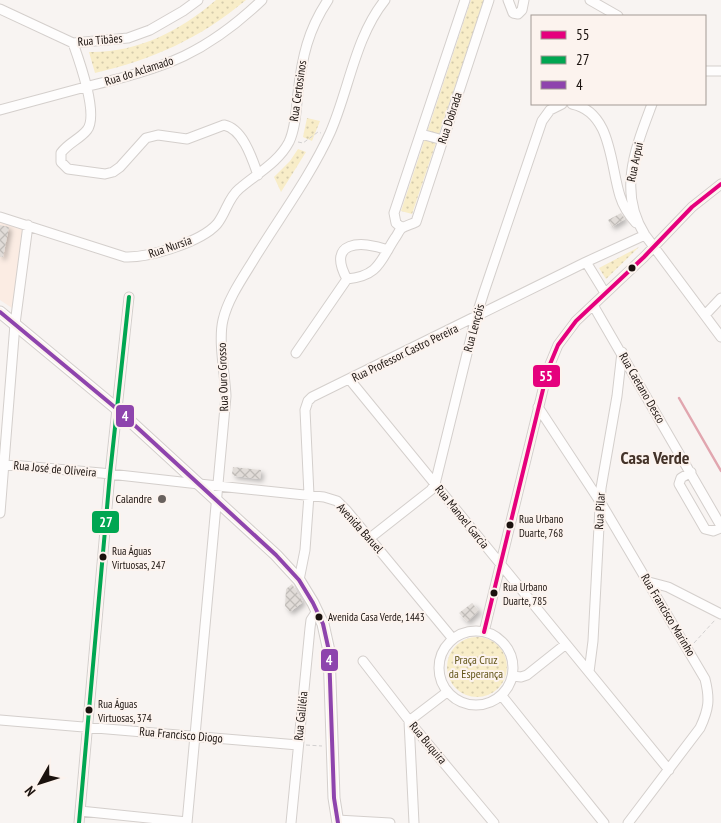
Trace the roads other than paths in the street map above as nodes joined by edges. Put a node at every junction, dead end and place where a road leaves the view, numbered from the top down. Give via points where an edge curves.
1 (198, 0) edge
2 (262, 0) edge
3 (328, 0) edge
4 (385, 0) edge
5 (465, 0) edge
6 (490, 0) edge
7 (508, 0) edge
8 (524, 0) edge
9 (590, 0) edge
10 (600, 2) edge
11 (0, 9) edge
12 (617, 15) edge
13 (73, 43) junction
14 (87, 87) junction
15 (560, 105) edge
16 (574, 105) edge
17 (652, 105) edge
18 (0, 110) edge
19 (421, 134) junction
20 (443, 140) junction
21 (258, 175) junction
22 (721, 184) edge
23 (0, 217) edge
24 (28, 225) junction
25 (402, 228) junction
26 (642, 231) junction
27 (654, 246) junction
28 (388, 250) junction
29 (586, 262) junction
30 (347, 279) junction
31 (605, 293) junction
32 (129, 297) dead end
33 (721, 298) edge
34 (593, 305) junction
35 (0, 312) edge
36 (705, 316) junction
37 (476, 317) junction
38 (15, 324) junction
39 (721, 337) edge
40 (622, 352) junction
41 (296, 354) dead end
42 (350, 380) junction
43 (538, 407) junction
44 (117, 409) junction
45 (2, 464) edge
46 (691, 472) junction
47 (110, 474) junction
48 (199, 484) junction
49 (435, 484) junction
50 (219, 486) junction
51 (309, 495) junction
52 (217, 501) junction
53 (601, 503) junction
54 (717, 512) edge
55 (0, 513) edge
56 (721, 527) edge
57 (370, 538) junction
58 (501, 564) junction
59 (299, 580) junction
60 (648, 582) junction
61 (317, 611) junction
62 (721, 614) edge
63 (484, 632) junction
64 (453, 639) junction
65 (566, 644) junction
66 (363, 661) dead end
67 (590, 672) junction
68 (513, 676) junction
69 (447, 692) junction
70 (502, 696) junction
71 (0, 720) edge
72 (409, 721) junction
73 (87, 726) junction
74 (194, 737) junction
75 (298, 745) junction
76 (669, 770) junction
77 (80, 811) junction
78 (187, 822) edge
79 (338, 822) edge
80 (78, 823) edge
81 (291, 823) edge
82 (390, 823) edge
83 (414, 823) edge
84 (494, 823) edge
85 (604, 823) edge
86 (628, 823) edge

1 - 13 street, Rua Tibães via 150,30 128,38
2 - 14 street, Rua do Aclamado via 217,36 186,55 155,68
3 - 21 street, Rua Certosinos via 312,29 302,58 289,140 281,153
4 - 50 street, Rua Ouro Grosso via 369,27 329,135 246,272 223,319 226,396
5 - 19 street, Rua Dobrada
6 - 20 street, Rua Dobrada
7 - 8 street via 513,13 518,14
9 - 10 street
10 - 12 street
11 - 13 street, Rua Tibães
13 - 14 street
14 - 18 street, Rua do Aclamado
14 - 21 street via 91,124 61,153 61,162 68,169 96,174 113,172 146,138 158,135 187,139 224,125 238,134
15 - 37 street, Rua Lençóis via 550,110 542,121
16 - 26 street via 590,112 600,124 620,196
17 - 26 street, Rua Arpui via 633,159 629,183
19 - 20 street
19 - 25 street, Rua Dobrada via 394,213 396,223
20 - 25 street, Rua Dobrada via 416,222
21 - 24 street, Rua Nursia via 235,193 217,224 207,233 144,256 115,255
22 - 27 street
23 - 24 street, Rua Nursia
24 - 38 street
25 - 28 street, Rua Dobrada
26 - 27 street, Rua Arpui
26 - 29 street, Rua Professor Castro Pereira
27 - 31 street
27 - 36 street, Rua Arpui
28 - 30 street, Rua Dobrada via 375,269
28 - 30 street via 373,244 347,247 340,262
29 - 31 street
29 - 37 street, Rua Professor Castro Pereira
30 - 41 street
31 - 34 street
32 - 44 street
33 - 36 street
34 - 40 street, Rua Caetano Desco
34 - 43 street via 555,351
35 - 38 main road
36 - 39 street, Rua Arpui
37 - 42 street, Rua Professor Castro Pereira
37 - 49 street, Rua Lençóis
38 - 44 main road
38 - 45 street
40 - 46 street, Rua Caetano Desco
40 - 53 street, Rua Pilar
42 - 49 street, Rua Manoel Garcia
42 - 51 street, Rua Professor Castro Pereira via 308,401 305,410
43 - 53 street, Rua Francisco Marinho
43 - 58 street
44 - 47 street
44 - 48 main road
45 - 47 street, Rua José de Oliveira
45 - 55 street
46 - 54 street, Rua Caetano Desco
46 - 56 street, Rua Caetano Desco via 681,478 679,484 705,528 713,531
47 - 48 street, Rua José de Oliveira
47 - 73 street
48 - 50 street, Avenida Baruel
48 - 52 main road
49 - 57 street
49 - 58 street, Rua Manoel Garcia
50 - 51 street, Avenida Baruel
50 - 52 street, Rua Ouro Grosso
51 - 57 street, Avenida Baruel via 337,501
51 - 59 street
52 - 59 main road via 276,554
52 - 74 street, Rua Ouro Grosso
53 - 60 street, Rua Francisco Marinho
53 - 67 street, Rua Pilar
54 - 56 street, Rua Caetano Desco
57 - 64 street, Avenida Baruel
58 - 63 street
58 - 65 street, Rua Manoel Garcia
59 - 61 main road
60 - 62 street via 668,587
60 - 76 street, Rua Francisco Marinho via 705,678 709,694 707,712 700,728
61 - 75 street, Rua Galiléia via 311,620
61 - 79 main road via 328,651 334,798
63 - 64 street via 463,633
63 - 68 street via 495,636 507,648 514,664
64 - 69 street via 440,658 440,676
65 - 67 street, Rua Manoel Garcia
65 - 68 street via 527,675
66 - 72 street, Rua Buquira
67 - 76 street, Rua Manoel Garcia
68 - 70 street
69 - 70 street via 474,706 488,704
69 - 72 street
70 - 85 street
71 - 73 street, Rua Francisco Diogo
72 - 83 street
72 - 84 street, Rua Buquira
73 - 74 street, Rua Francisco Diogo
73 - 77 street
74 - 75 street, Rua Francisco Diogo
74 - 78 street, Rua Ouro Grosso
75 - 81 street, Rua Galiléia
76 - 86 street, Rua Francisco Marinho
77 - 78 street
77 - 80 street
79 - 82 street

